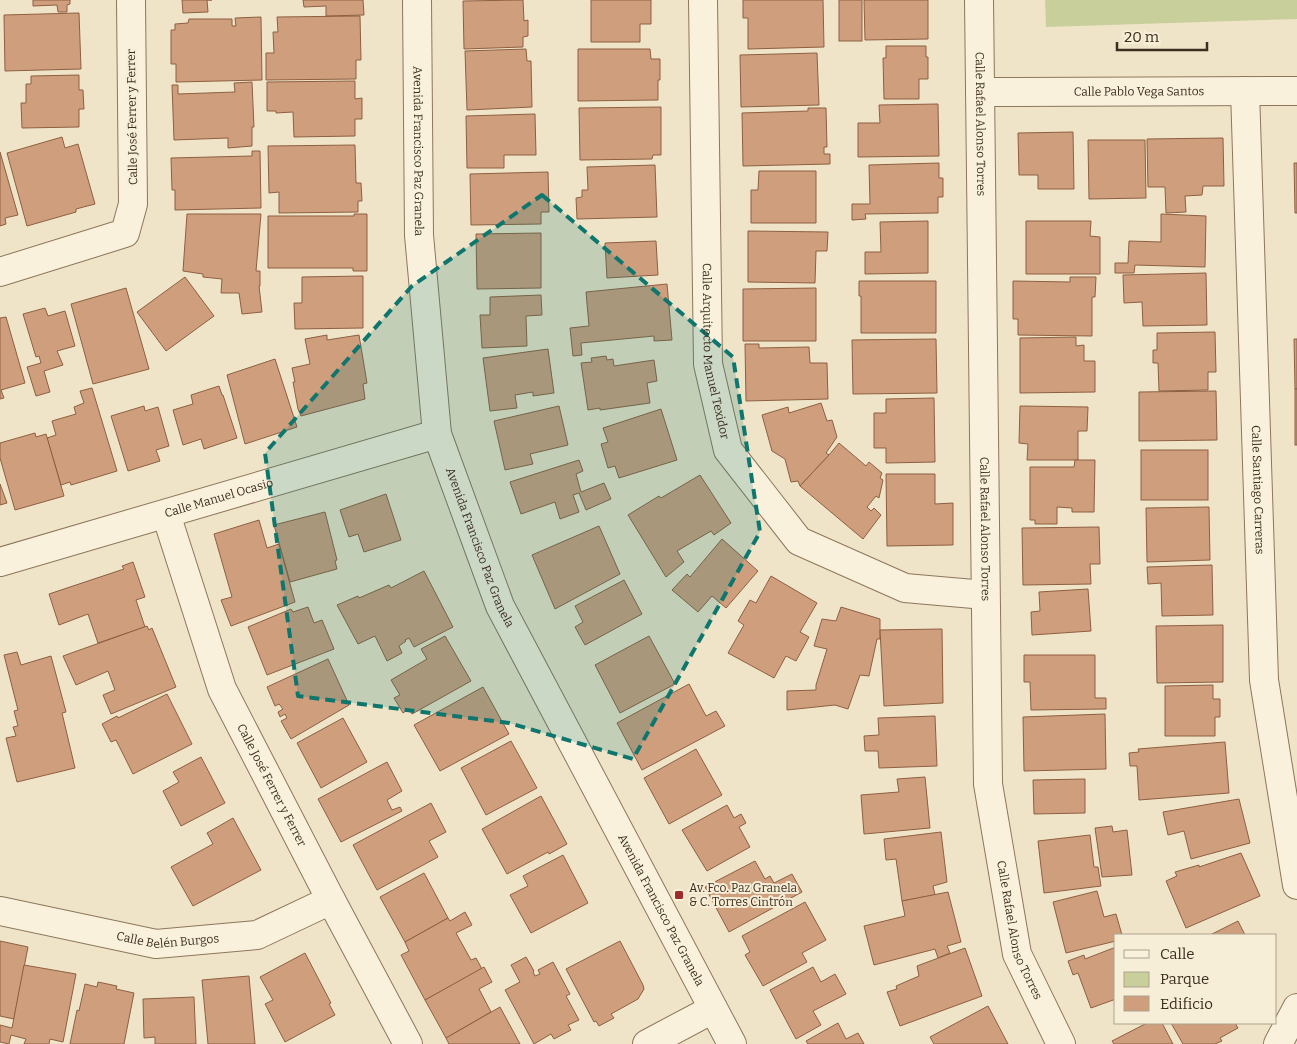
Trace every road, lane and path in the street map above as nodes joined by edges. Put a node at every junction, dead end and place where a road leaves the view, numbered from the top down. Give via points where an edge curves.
1 (131, 0) edge
2 (417, 0) edge
3 (703, 0) edge
4 (979, 0) edge
5 (1245, 91) junction
6 (1297, 91) edge
7 (980, 92) junction
8 (0, 272) edge
9 (437, 434) junction
10 (166, 514) junction
11 (0, 562) edge
12 (985, 595) junction
13 (1297, 885) edge
14 (330, 900) junction
15 (0, 911) edge
16 (1297, 1008) edge
17 (713, 1009) junction
18 (408, 1044) edge
19 (647, 1044) edge
20 (732, 1044) edge
21 (1061, 1044) edge
22 (1278, 1044) edge

1 - 8 street, Calle José Ferrer y Ferrer via 134,204 125,233
2 - 9 street, Avenida Francisco Paz Granela via 419,235
3 - 12 street, Calle Arquitecto Manuel Texidor via 708,364 728,450 799,541 905,588
4 - 7 street, Calle Rafael Alonso Torres
5 - 6 street, Calle Pablo Vega Santos
5 - 7 street, Calle Pablo Vega Santos
5 - 13 street, Calle Santiago Carreras via 1264,680
7 - 12 street, Calle Rafael Alonso Torres
9 - 10 street, Calle Manuel Ocasio
9 - 17 street, Avenida Francisco Paz Granela via 500,606
10 - 11 street, Calle Manuel Ocasio
10 - 14 street, Calle José Ferrer y Ferrer via 222,689
12 - 21 street, Calle Rafael Alonso Torres via 988,784 1017,954
14 - 15 street, Calle Belén Burgos via 257,935 156,944
14 - 18 street, Calle José Ferrer y Ferrer
16 - 22 street
17 - 19 street
17 - 20 street, Avenida Francisco Paz Granela

